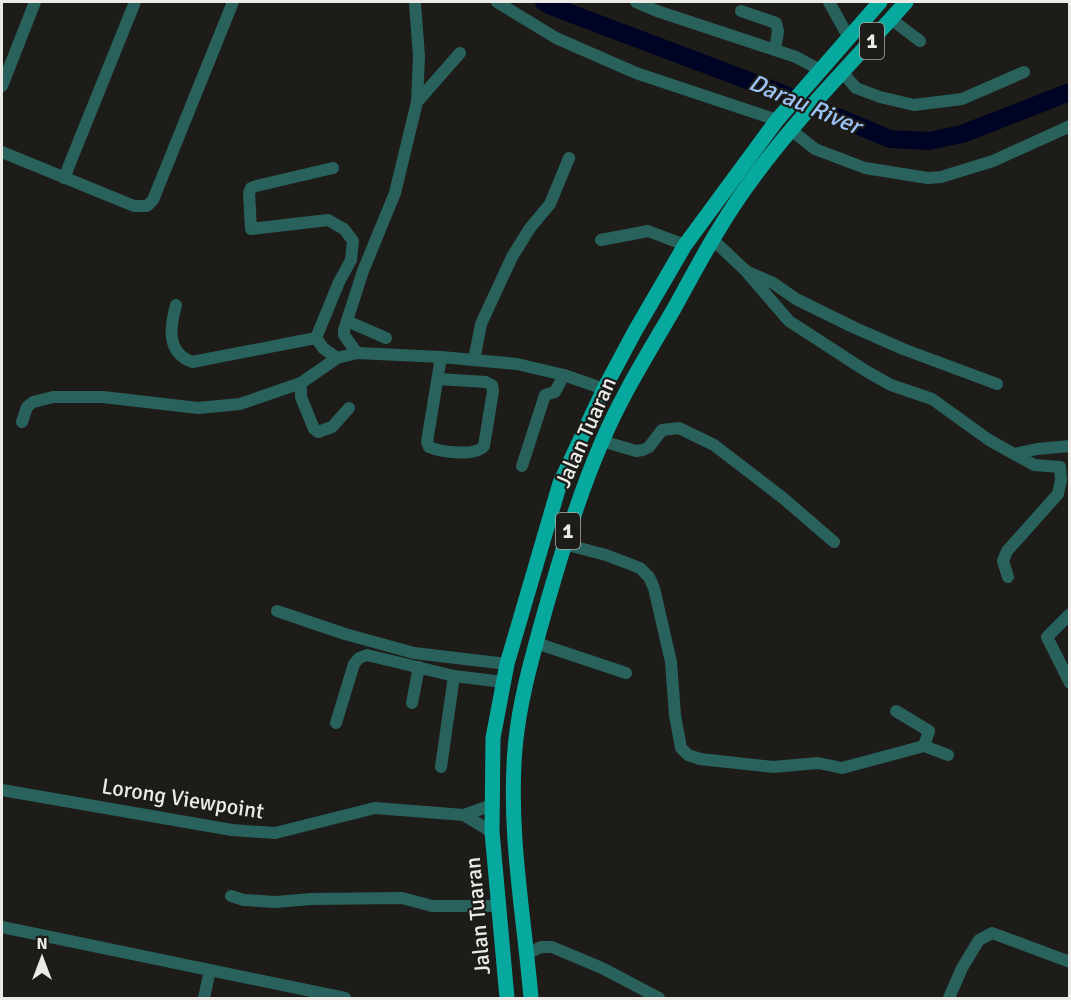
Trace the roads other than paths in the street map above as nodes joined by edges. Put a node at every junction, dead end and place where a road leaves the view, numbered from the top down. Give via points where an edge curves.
1 (35, 2) edge
2 (135, 2) edge
3 (233, 2) edge
4 (497, 2) edge
5 (636, 2) edge
6 (829, 2) edge
7 (880, 2) edge
8 (906, 2) edge
9 (415, 4) dead end
10 (741, 11) dead end
11 (891, 19) junction
12 (849, 38) junction
13 (920, 41) dead end
14 (775, 50) junction
15 (460, 53) dead end
16 (820, 71) junction
17 (1024, 72) dead end
18 (840, 76) junction
19 (2, 86) edge
20 (417, 102) junction
21 (782, 114) junction
22 (796, 125) junction
23 (1070, 126) edge
24 (2, 152) edge
25 (569, 158) dead end
26 (333, 168) dead end
27 (64, 178) junction
28 (601, 240) dead end
29 (713, 240) junction
30 (685, 245) junction
31 (696, 269) junction
32 (744, 270) junction
33 (176, 305) dead end
34 (347, 321) junction
35 (316, 338) junction
36 (386, 338) dead end
37 (357, 353) junction
38 (441, 357) junction
39 (337, 358) junction
40 (474, 360) junction
41 (564, 375) junction
42 (438, 379) junction
43 (301, 384) junction
44 (997, 384) dead end
45 (604, 389) junction
46 (349, 408) dead end
47 (22, 422) dead end
48 (582, 435) junction
49 (602, 441) junction
50 (1070, 446) edge
51 (1015, 454) junction
52 (522, 466) dead end
53 (1065, 467) edge
54 (834, 542) dead end
55 (564, 544) junction
56 (1008, 577) dead end
57 (277, 612) dead end
58 (1070, 614) edge
59 (536, 643) junction
60 (507, 664) junction
61 (419, 667) junction
62 (626, 673) dead end
63 (454, 676) junction
64 (503, 682) junction
65 (1070, 682) edge
66 (412, 703) dead end
67 (896, 711) dead end
68 (336, 723) dead end
69 (924, 746) junction
70 (948, 755) dead end
71 (441, 767) dead end
72 (2, 790) edge
73 (492, 806) junction
74 (464, 815) junction
75 (492, 832) junction
76 (231, 896) dead end
77 (500, 906) junction
78 (2, 927) edge
79 (526, 954) junction
80 (1070, 962) edge
81 (210, 970) junction
82 (204, 999) edge
83 (345, 999) edge
84 (507, 999) edge
85 (531, 999) edge
86 (658, 999) edge
87 (950, 999) edge

1 - 19 street
2 - 27 street
3 - 27 street via 153,200 147,206 134,206
4 - 21 street via 556,38 636,74
5 - 14 street
6 - 12 street
7 - 12 main road, Jalan Tuaran / 1
8 - 11 main road, Jalan Tuaran / 1
9 - 20 street
10 - 14 street via 776,23
11 - 13 street
11 - 18 main road, Jalan Tuaran / 1
12 - 16 main road, Jalan Tuaran / 1
14 - 16 street
15 - 20 street
16 - 21 main road, Jalan Tuaran / 1
17 - 18 street via 962,99 914,105 856,88
18 - 22 main road, Jalan Tuaran / 1
20 - 34 street via 395,193
21 - 30 main road, Jalan Tuaran / 1
22 - 23 street via 815,149 865,168 928,178 993,161
22 - 29 main road, Jalan Tuaran / 1 via 753,178
24 - 27 street
25 - 40 street via 550,204 512,257 481,324
26 - 35 street via 256,186 249,192 251,229 328,220 344,229 353,241 351,260
28 - 30 street via 648,231
29 - 31 main road, Jalan Tuaran / 1
29 - 32 street
30 - 45 main road, Jalan Tuaran / 1
31 - 48 main road via 691,265 681,271 599,419
31 - 49 main road, Jalan Tuaran / 1
32 - 44 street via 853,327
32 - 51 street via 789,321 891,385 932,399
33 - 35 street via 170,327 173,347 192,362
34 - 36 street
34 - 37 street via 344,335
35 - 39 street
37 - 38 street
37 - 39 street
38 - 40 street
38 - 42 street
39 - 43 street
40 - 41 street via 517,364
41 - 45 street
41 - 52 street via 555,392 545,395
42 - 42 street via 429,447 472,453 481,450 492,385
43 - 46 street via 301,397 318,432 332,428
43 - 47 street via 240,404 198,408 103,397 53,397 33,402
45 - 48 main road, Jalan Tuaran / 1
48 - 60 main road, Jalan Tuaran / 1 via 551,510
49 - 54 street via 636,452 649,447 662,430 679,428 714,445
49 - 55 main road, Jalan Tuaran / 1
50 - 51 street
51 - 53 street via 1034,465
53 - 56 street via 1058,494 1007,552 1003,561
55 - 59 main road, Jalan Tuaran / 1
55 - 69 street via 640,568 649,577 671,662 681,748 688,755 773,767 818,763 842,768
57 - 60 street via 414,652
58 - 65 street via 1047,638
59 - 62 street
59 - 79 main road, Jalan Tuaran / 1 via 518,723 513,786
60 - 64 main road, Jalan Tuaran / 1
61 - 63 street
61 - 66 street
61 - 68 street via 367,655 359,658
63 - 64 street
63 - 71 street
64 - 73 main road, Jalan Tuaran / 1 via 493,738
67 - 69 street via 929,731
69 - 70 street
72 - 74 street, Lorong Viewpoint via 265,833 375,808
73 - 74 street
73 - 75 main road, Jalan Tuaran / 1
74 - 75 street
75 - 77 main road, Jalan Tuaran / 1
76 - 77 street via 276,902 402,898 432,906
77 - 84 main road, Jalan Tuaran / 1
78 - 81 street
79 - 85 main road, Jalan Tuaran / 1
79 - 86 street via 552,947 602,968
80 - 87 street via 992,933 979,940
81 - 82 street
81 - 83 street

